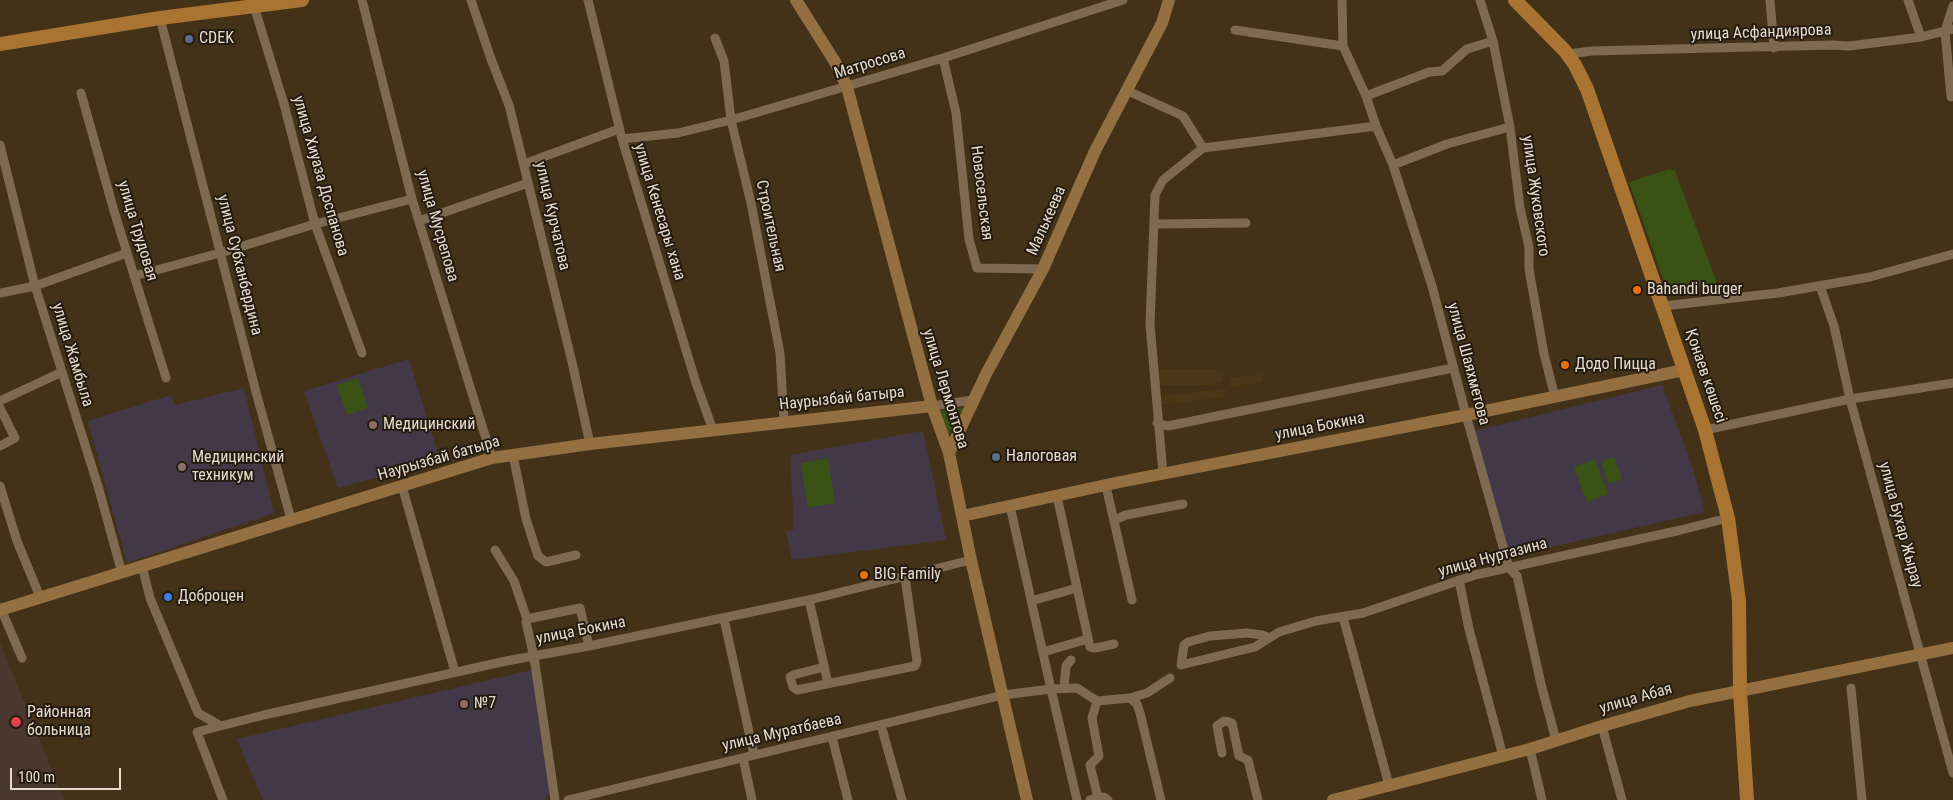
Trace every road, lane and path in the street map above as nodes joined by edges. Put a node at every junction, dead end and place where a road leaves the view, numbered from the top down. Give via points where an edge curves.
1 (302, 0) edge
2 (362, 0) edge
3 (471, 0) edge
4 (588, 0) edge
5 (796, 0) edge
6 (1123, 0) edge
7 (1169, 0) edge
8 (1342, 0) edge
9 (1480, 0) edge
10 (1515, 0) edge
11 (1770, 0) edge
12 (1908, 0) edge
13 (254, 6) junction
14 (1953, 6) edge
15 (160, 18) junction
16 (1235, 30) dead end
17 (1949, 30) edge
18 (1921, 36) junction
19 (715, 38) dead end
20 (1492, 41) junction
21 (0, 44) edge
22 (1343, 46) junction
23 (1774, 48) junction
24 (1568, 54) junction
25 (943, 58) junction
26 (847, 87) junction
27 (1128, 91) junction
28 (81, 93) dead end
29 (1366, 96) junction
30 (1951, 97) dead end
31 (730, 120) junction
32 (1376, 126) junction
33 (1510, 127) junction
34 (621, 134) junction
35 (0, 145) edge
36 (1203, 148) junction
37 (524, 164) junction
38 (1393, 165) junction
39 (528, 183) junction
40 (412, 199) junction
41 (419, 221) junction
42 (1246, 222) dead end
43 (315, 224) junction
44 (1154, 224) junction
45 (127, 253) junction
46 (220, 253) junction
47 (1953, 254) edge
48 (1043, 269) junction
49 (134, 276) junction
50 (35, 286) junction
51 (1820, 286) junction
52 (0, 292) edge
53 (1663, 306) junction
54 (362, 353) dead end
55 (1454, 368) junction
56 (1684, 370) junction
57 (62, 372) junction
58 (166, 378) dead end
59 (1953, 383) edge
60 (1554, 397) junction
61 (1850, 399) junction
62 (973, 400) junction
63 (0, 402) edge
64 (932, 406) junction
65 (0, 408) edge
66 (1466, 415) junction
67 (784, 421) junction
68 (1158, 423) junction
69 (713, 430) junction
70 (1705, 430) junction
71 (590, 444) junction
72 (0, 446) edge
73 (949, 453) junction
74 (513, 455) junction
75 (492, 458) junction
76 (1163, 474) junction
77 (0, 486) edge
78 (402, 486) junction
79 (1106, 486) junction
80 (1057, 496) junction
81 (1183, 504) dead end
82 (1010, 506) junction
83 (962, 516) junction
84 (1728, 518) junction
85 (292, 520) junction
86 (1114, 520) junction
87 (495, 550) dead end
88 (576, 554) dead end
89 (971, 560) junction
90 (142, 566) junction
91 (1509, 568) junction
92 (122, 572) junction
93 (905, 577) junction
94 (1459, 580) junction
95 (1077, 588) junction
96 (40, 597) junction
97 (808, 600) junction
98 (1031, 600) junction
99 (1132, 600) dead end
100 (1, 610) edge
101 (1342, 617) junction
102 (724, 618) junction
103 (527, 619) junction
104 (1268, 637) junction
105 (1088, 639) junction
106 (1114, 644) dead end
107 (590, 646) junction
108 (1953, 648) edge
109 (1043, 652) junction
110 (1920, 656) junction
111 (534, 657) junction
112 (22, 658) dead end
113 (1071, 660) dead end
114 (824, 667) junction
115 (455, 672) junction
116 (1170, 678) dead end
117 (828, 683) junction
118 (1064, 688) junction
119 (1851, 688) dead end
120 (1051, 689) junction
121 (1740, 692) junction
122 (1003, 695) junction
123 (1130, 698) junction
124 (1096, 702) junction
125 (219, 725) junction
126 (881, 725) junction
127 (1602, 726) junction
128 (832, 737) junction
129 (1556, 740) junction
130 (1530, 749) junction
131 (1222, 753) dead end
132 (754, 755) junction
133 (1503, 756) junction
134 (743, 758) junction
135 (1952, 766) edge
136 (1389, 785) junction
137 (1094, 799) edge
138 (223, 800) edge
139 (555, 800) edge
140 (568, 800) edge
141 (752, 800) edge
142 (848, 800) edge
143 (902, 800) edge
144 (1027, 800) edge
145 (1077, 800) edge
146 (1108, 800) edge
147 (1161, 800) edge
148 (1258, 800) edge
149 (1333, 800) edge
150 (1542, 800) edge
151 (1622, 800) edge
152 (1747, 800) edge
153 (1862, 800) edge

1 - 13 main road
2 - 40 street, улица Мусрепова
3 - 37 street, улица Курчатова via 509,105
4 - 34 street, улица Кенесары хана
5 - 26 main road, улица Лермонтова
6 - 25 street, Матросова
7 - 27 main road, Малькеева via 1162,23
8 - 22 street, улица Шаяхметова
9 - 20 street, улица Жуковского
10 - 24 main road, Қонаев көшесі
11 - 23 street
12 - 18 street
13 - 15 main road
13 - 43 street, улица Хиуаза Доспанова
14 - 17 street
15 - 21 main road
15 - 46 street, улица Субханбердина
16 - 22 street
17 - 18 street, улица Асфандиярова
17 - 30 street
18 - 23 street, улица Асфандиярова via 1849,46
19 - 31 street, Строительная via 724,61
20 - 29 street via 1467,49 1442,71 1429,72
20 - 33 street, улица Жуковского
22 - 29 street, улица Шаяхметова
23 - 24 street, улица Асфандиярова
24 - 53 main road, Қонаев көшесі via 1587,89
25 - 26 street, Матросова
25 - 48 street, Новосельская via 956,112 969,239 977,268
26 - 31 street, Матросова
26 - 64 main road, улица Лермонтова
27 - 36 street via 1183,116
27 - 48 main road, Малькеева via 1095,151
28 - 45 street, улица Трудовая
29 - 32 street, улица Шаяхметова
31 - 34 street, Матросова via 678,133
31 - 67 street, Строительная via 751,203 780,352
32 - 36 street
32 - 38 street, улица Шаяхметова
33 - 38 street via 1447,144
33 - 60 street, улица Жуковского via 1531,279
34 - 37 street, Матросова
34 - 69 street, улица Кенесары хана
35 - 50 street, улица Жамбыла
36 - 44 street via 1163,180 1155,195
37 - 39 street, улица Курчатова
38 - 55 street, улица Шаяхметова via 1432,286
39 - 41 street
39 - 71 street, улица Курчатова
40 - 41 street, улица Мусрепова
40 - 43 street
41 - 75 street, улица Мусрепова
42 - 44 street
43 - 46 street
43 - 54 street, улица Хиуаза Доспанова
44 - 68 street via 1150,324
45 - 49 street, улица Трудовая
45 - 50 street
46 - 49 street
46 - 85 street, улица Субханбердина
47 - 51 street via 1870,277
48 - 62 main road, Малькеева
49 - 58 street, улица Трудовая
50 - 52 street
50 - 57 street, улица Жамбыла
51 - 53 street
51 - 61 street, улица Бухар Жырау via 1834,326
53 - 56 main road, Қонаев көшесі
55 - 66 street, улица Шаяхметова
55 - 68 street via 1168,426
56 - 60 main road, улица Бокина
56 - 70 main road, Қонаев көшесі
57 - 63 street
57 - 92 street, улица Жамбыла
59 - 61 street
60 - 66 main road, улица Бокина
61 - 70 street
61 - 110 street, улица Бухар Жырау
62 - 64 street
62 - 73 main road, Малькеева
64 - 67 main road, Наурызбай батыра
64 - 73 main road, улица Лермонтова
65 - 72 street via 15,438
66 - 76 main road, улица Бокина
66 - 91 street, улица Шаяхметова
67 - 69 main road, Наурызбай батыра
68 - 76 street
69 - 71 main road, Наурызбай батыра
70 - 84 main road, Қонаев көшесі
71 - 74 main road, Наурызбай батыра
73 - 83 main road, улица Лермонтова
74 - 75 main road, Наурызбай батыра
74 - 88 street via 526,519 538,556 546,562
75 - 78 main road, Наурызбай батыра
76 - 79 main road, улица Бокина
77 - 96 street via 17,541
78 - 85 main road, Наурызбай батыра
78 - 115 street
79 - 80 main road, улица Бокина
79 - 86 street
80 - 82 main road, улица Бокина
80 - 95 street
81 - 86 street via 1126,514
82 - 83 main road, улица Бокина
82 - 98 street
83 - 89 main road, улица Лермонтова
84 - 91 street, улица Нуртазина
84 - 121 main road, Қонаев көшесі via 1739,601
85 - 90 main road, Наурызбай батыра
86 - 99 street
87 - 103 street via 514,581
89 - 93 street, улица Бокина
89 - 122 main road, улица Лермонтова
90 - 92 main road, Наурызбай батыра
90 - 125 street via 150,598 198,713
91 - 94 street, улица Нуртазина
91 - 129 street, улица Шаяхметова via 1517,576
92 - 96 main road, Наурызбай батыра
93 - 97 street, улица Бокина
93 - 117 street via 917,661 915,666
94 - 101 street, улица Нуртазина via 1364,613
94 - 133 street
95 - 98 street
95 - 105 street
96 - 100 main road, Наурызбай батыра
97 - 102 street, улица Бокина
97 - 114 street
98 - 109 street
100 - 112 street
101 - 104 street, улица Нуртазина
101 - 136 street
102 - 107 street, улица Бокина
102 - 132 street
103 - 107 street via 580,608
103 - 111 street
104 - 104 street, улица Нуртазина via 1247,633 1210,636 1188,642 1184,645 1181,665 1255,647
105 - 106 street via 1093,648
105 - 109 street
107 - 111 street, улица Бокина
108 - 110 main road, улица Абая
109 - 120 street
110 - 121 main road, улица Абая
110 - 135 street, улица Бухар Жырау
111 - 115 street, улица Бокина
111 - 139 street
113 - 118 street via 1066,666
114 - 117 street
114 - 117 street via 790,677 797,690
115 - 125 street, улица Бокина
116 - 123 street via 1147,693
118 - 120 street, улица Муратбаева
118 - 124 street, улица Муратбаева via 1081,689
119 - 153 street
120 - 122 street, улица Муратбаева
120 - 145 street
121 - 127 main road, улица Абая via 1690,701
121 - 152 main road, Қонаев көшесі
122 - 126 street, улица Муратбаева
122 - 144 main road, улица Лермонтова
123 - 124 street
123 - 147 street via 1140,713
124 - 137 street via 1092,718 1099,756 1090,765
125 - 138 street, улица Бокина via 197,732
126 - 128 street, улица Муратбаева
126 - 143 street
127 - 129 main road, улица Абая
127 - 151 street
128 - 132 street, улица Муратбаева
128 - 142 street
129 - 130 main road, улица Абая
130 - 133 main road, улица Абая
130 - 150 street
131 - 148 street via 1216,726 1229,722 1239,756 1248,760
132 - 134 street, улица Муратбаева
133 - 136 main road, улица Абая
134 - 140 street, улица Муратбаева
134 - 141 street
136 - 149 main road, улица Абая
137 - 146 street via 1104,797

